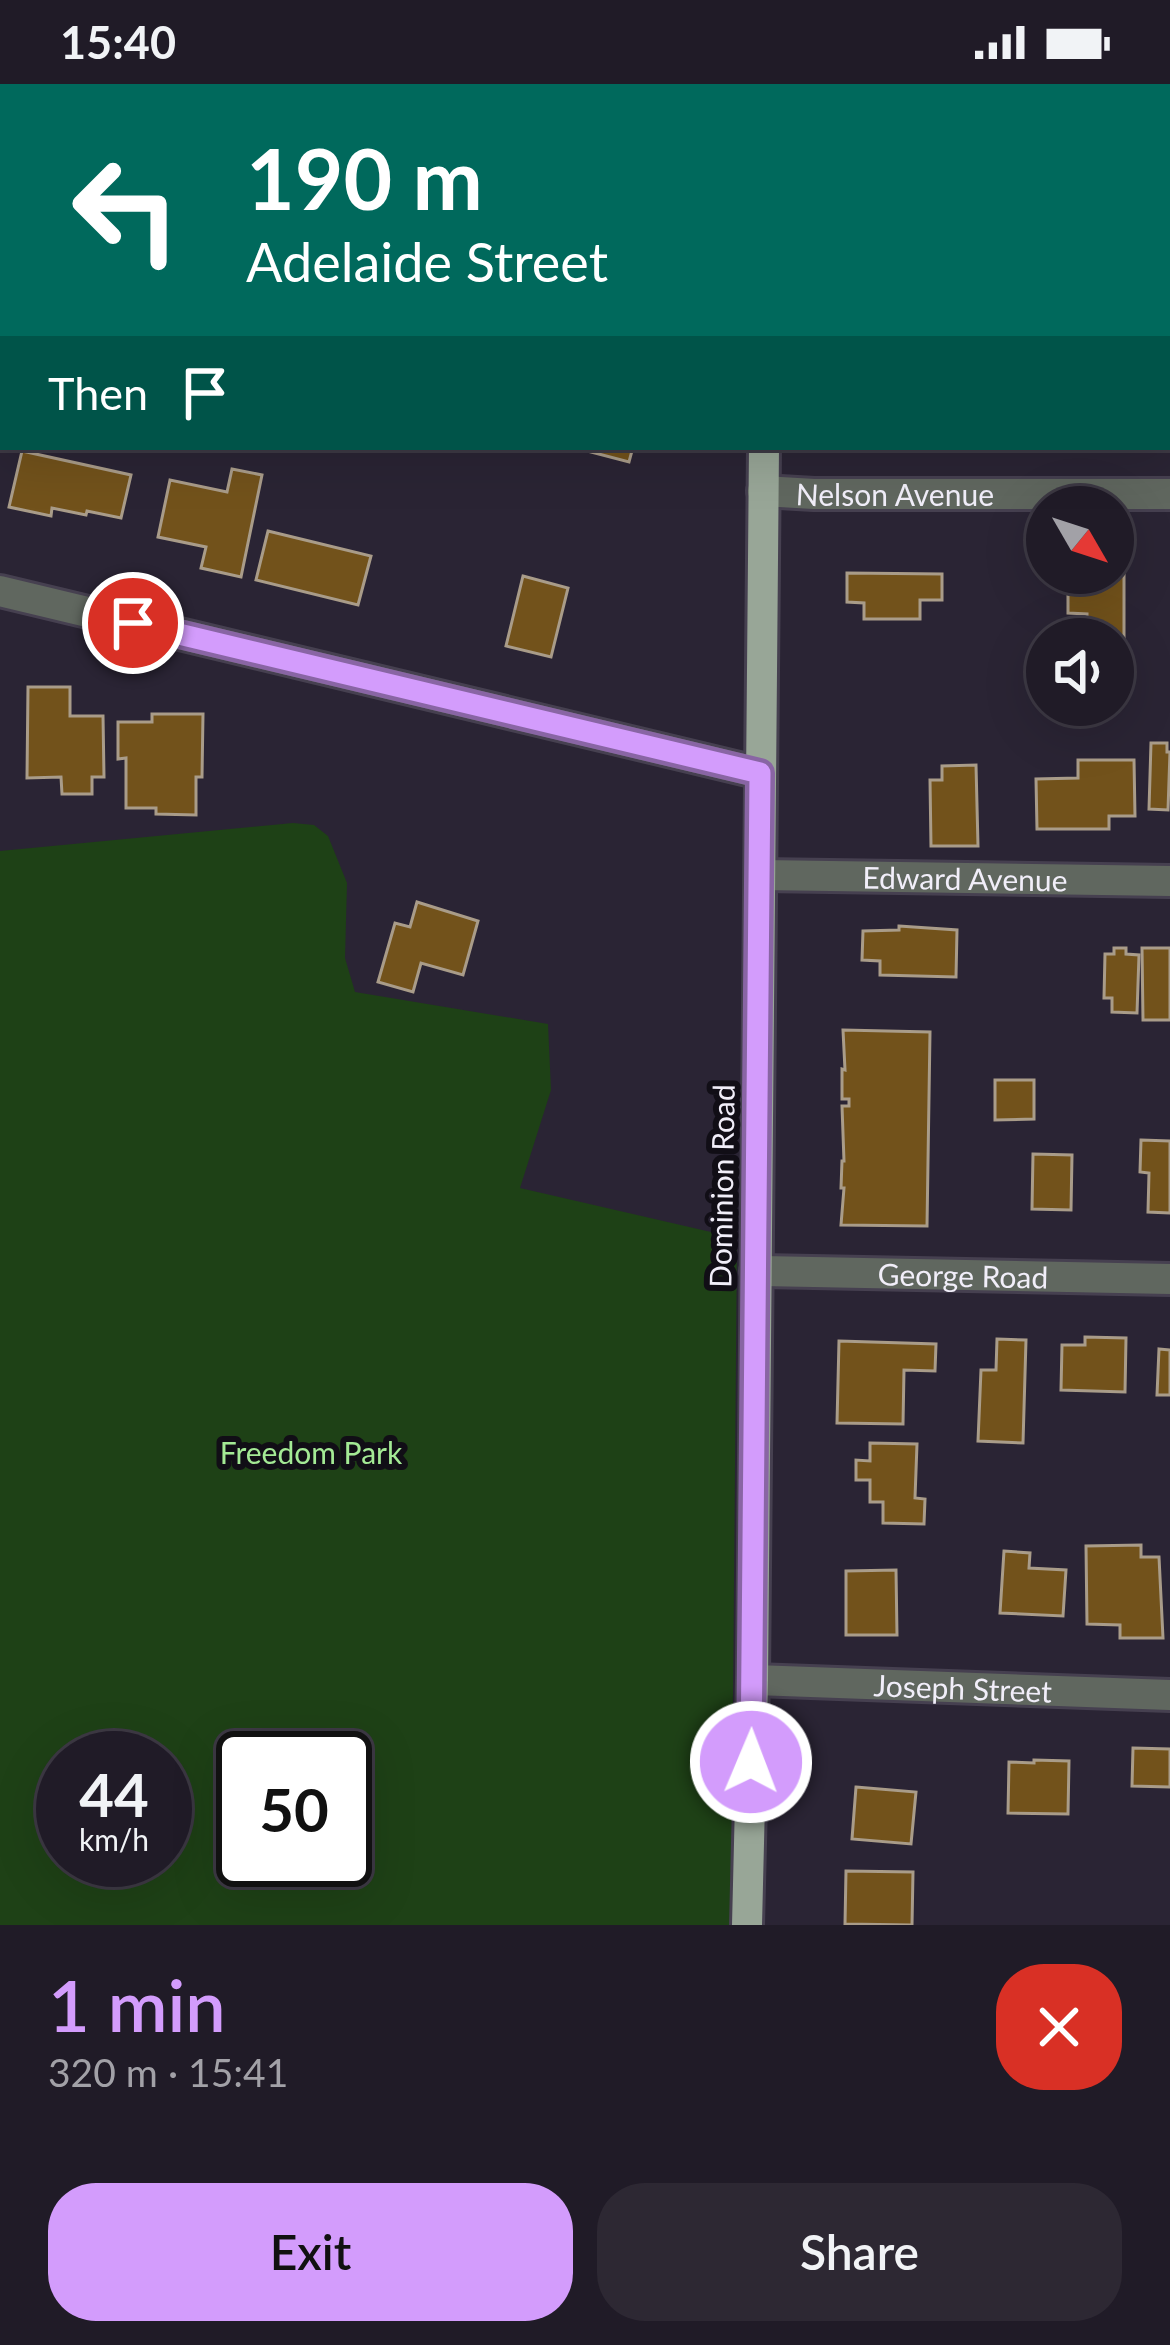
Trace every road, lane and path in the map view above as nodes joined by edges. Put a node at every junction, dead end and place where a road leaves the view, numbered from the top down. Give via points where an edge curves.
1 (764, 450) edge
2 (764, 490) junction
3 (1170, 494) edge
4 (0, 591) edge
5 (760, 773) junction
6 (761, 875) junction
7 (1170, 881) edge
8 (756, 1270) junction
9 (1170, 1280) edge
10 (753, 1681) junction
11 (1170, 1695) edge
12 (747, 1925) edge

1 - 2 main road, Dominion Road
2 - 3 street, Nelson Avenue
2 - 5 main road, Dominion Road
4 - 5 street
5 - 6 main road, Dominion Road
6 - 7 street, Edward Avenue
6 - 8 main road, Dominion Road
8 - 9 street, George Road
8 - 10 main road, Dominion Road
10 - 11 street, Joseph Street
10 - 12 main road, Dominion Road

